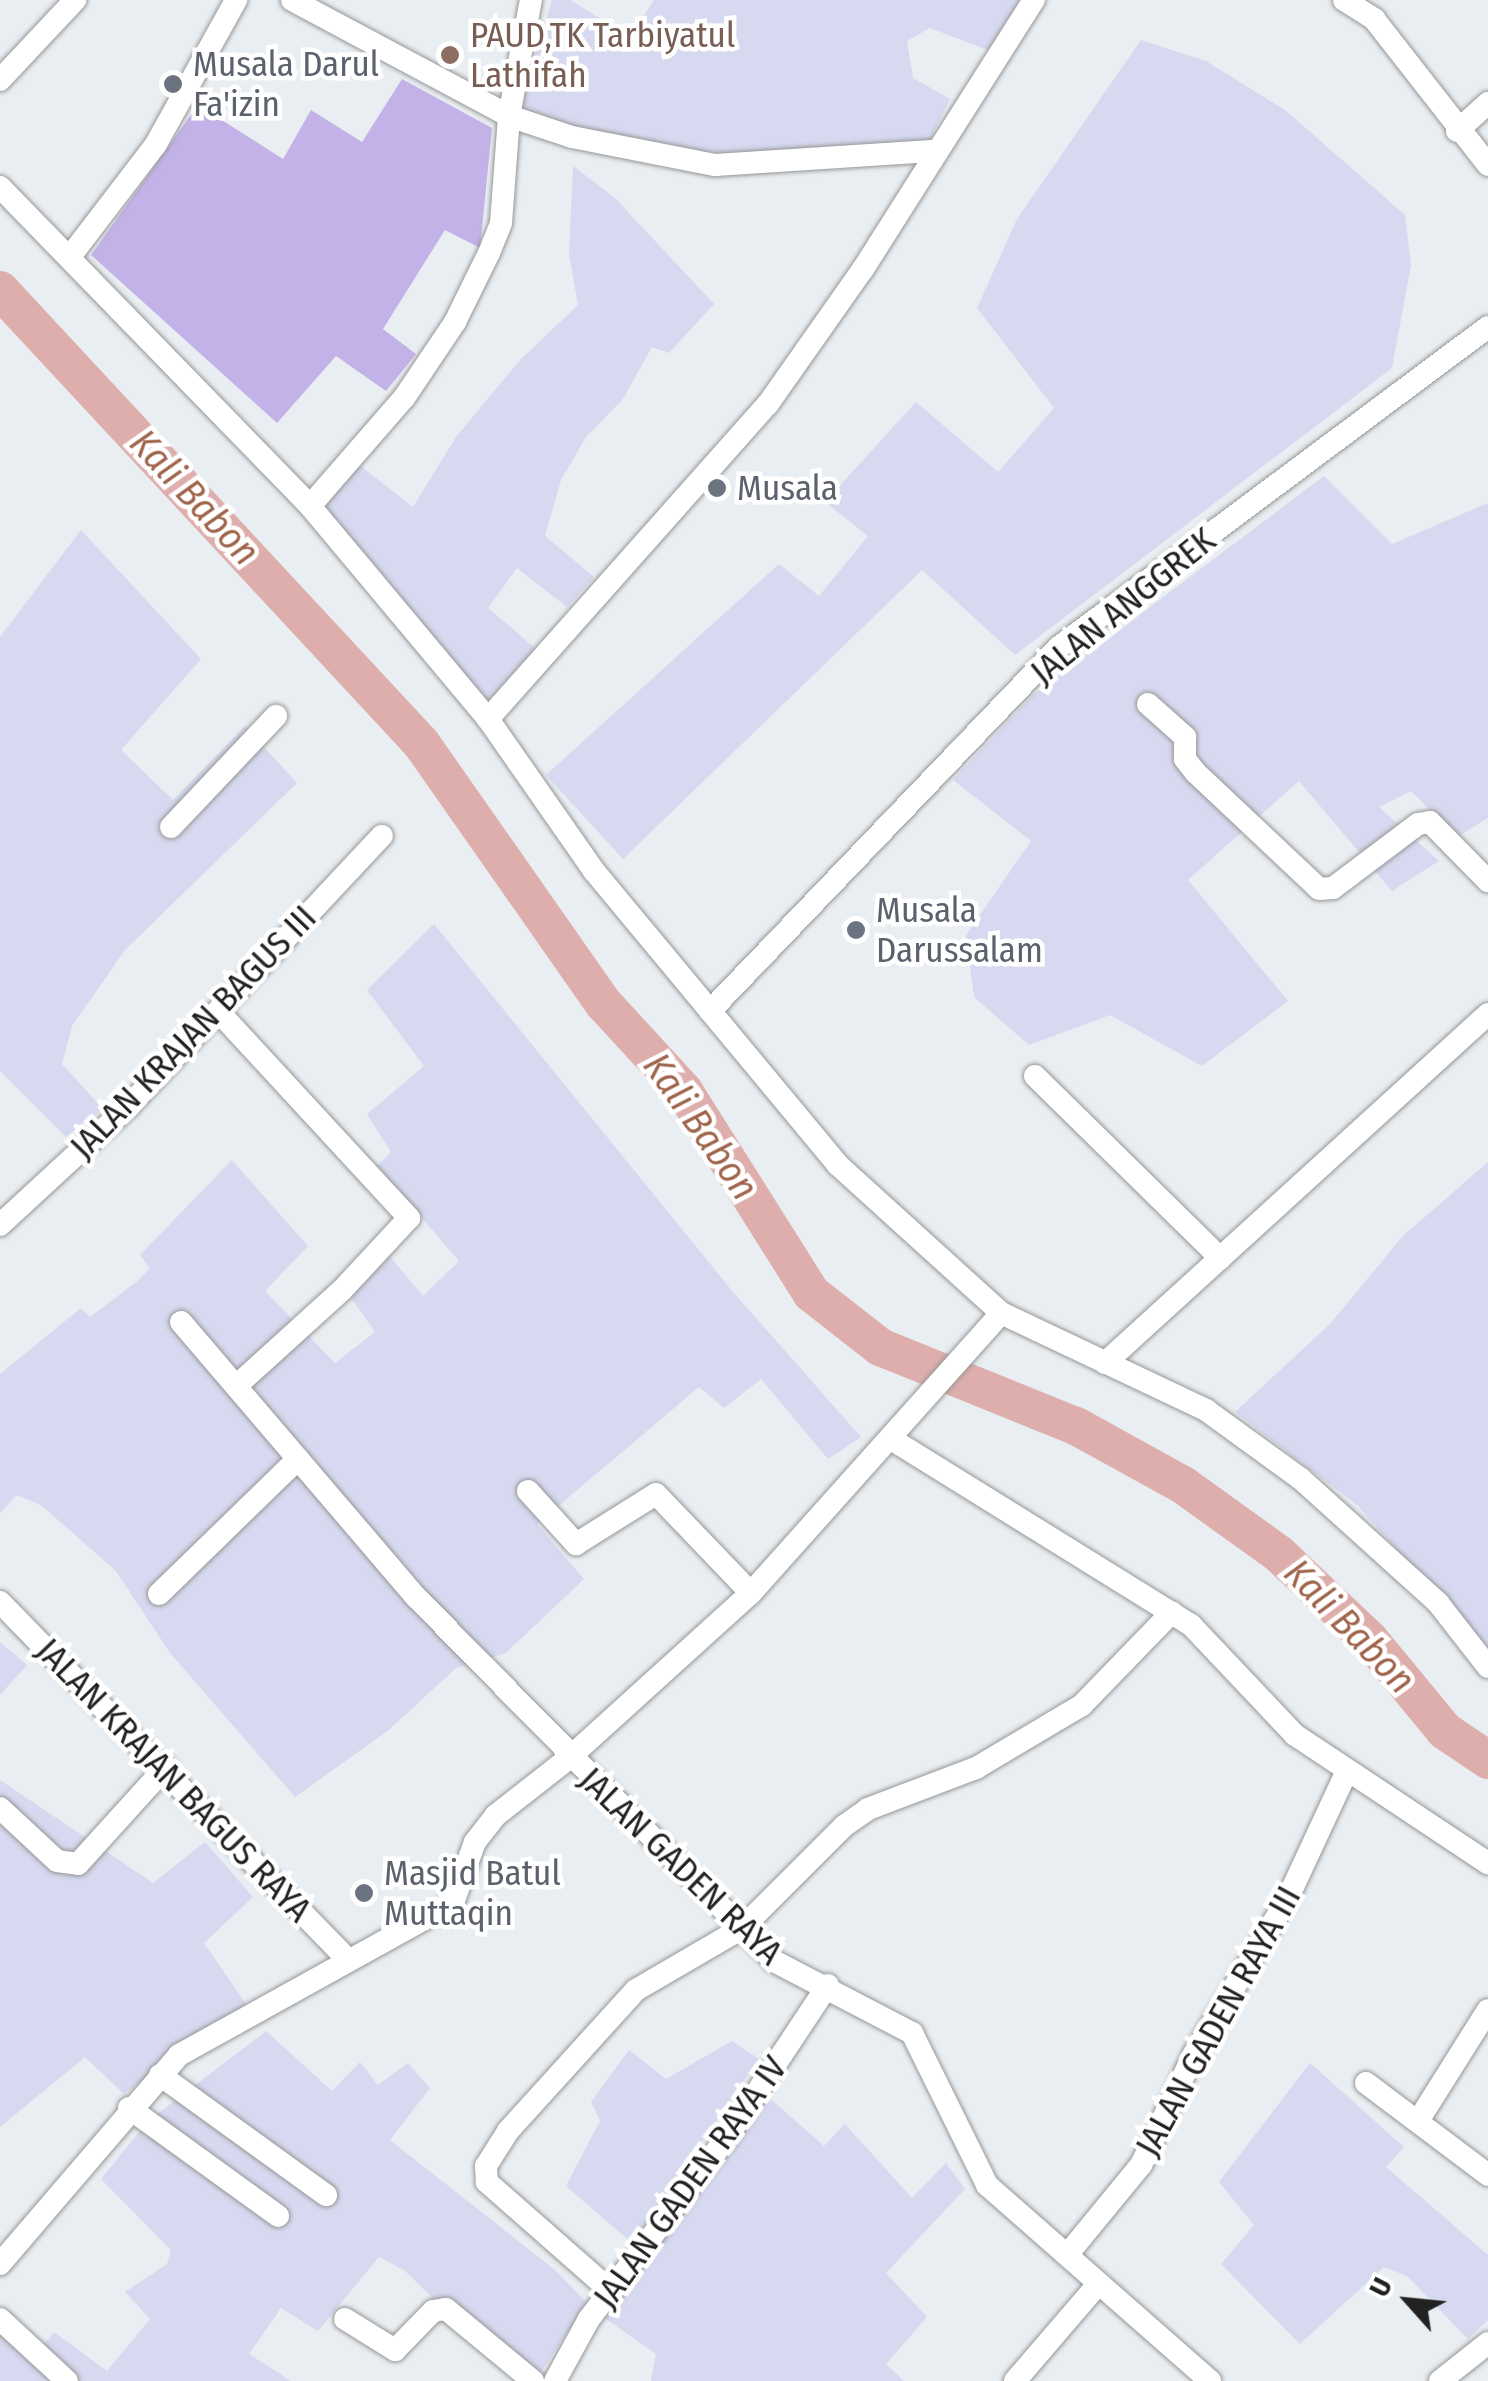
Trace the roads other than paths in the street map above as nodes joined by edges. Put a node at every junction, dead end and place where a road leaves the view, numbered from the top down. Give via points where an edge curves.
1 (74, 0) edge
2 (236, 0) edge
3 (292, 0) edge
4 (531, 0) edge
5 (1034, 0) edge
6 (1344, 0) edge
7 (0, 80) edge
8 (1488, 103) edge
9 (509, 116) junction
10 (1457, 131) junction
11 (932, 151) junction
12 (1488, 164) edge
13 (0, 187) edge
14 (72, 254) junction
15 (1488, 327) edge
16 (310, 506) junction
17 (1148, 704) dead end
18 (276, 716) dead end
19 (488, 719) junction
20 (171, 827) dead end
21 (382, 836) dead end
22 (1488, 882) edge
23 (218, 1011) junction
24 (710, 1011) junction
25 (1488, 1014) edge
26 (1035, 1076) dead end
27 (0, 1224) edge
28 (1220, 1258) junction
29 (995, 1320) junction
30 (181, 1322) dead end
31 (1105, 1363) junction
32 (236, 1386) junction
33 (891, 1439) junction
34 (298, 1459) junction
35 (528, 1490) dead end
36 (750, 1593) junction
37 (159, 1594) dead end
38 (0, 1602) edge
39 (1172, 1612) junction
40 (1488, 1667) edge
41 (569, 1758) junction
42 (166, 1767) junction
43 (1346, 1774) junction
44 (0, 1808) edge
45 (1488, 1863) edge
46 (742, 1928) junction
47 (347, 1958) junction
48 (828, 1985) junction
49 (1488, 2010) edge
50 (160, 2075) junction
51 (1366, 2083) dead end
52 (129, 2108) junction
53 (1418, 2120) junction
54 (1488, 2175) edge
55 (326, 2195) dead end
56 (278, 2216) dead end
57 (1067, 2255) junction
58 (0, 2264) edge
59 (1098, 2284) junction
60 (612, 2292) junction
61 (0, 2319) edge
62 (345, 2319) dead end
63 (1488, 2343) edge
64 (68, 2381) edge
65 (534, 2381) edge
66 (555, 2381) edge
67 (1015, 2381) edge
68 (1210, 2381) edge
69 (1440, 2381) edge

1 - 7 street
2 - 14 street via 165,130
3 - 9 street
4 - 9 street
5 - 11 street
6 - 10 street via 1374,19
8 - 10 street
9 - 11 street via 572,137 715,164 806,164
9 - 16 street via 500,223 455,322 404,398
10 - 12 street
11 - 19 street via 864,268 768,404
13 - 14 street
14 - 16 street
15 - 24 street, JALAN ANGGREK via 1059,648
16 - 19 street
17 - 22 street via 1184,738 1185,759 1195,772 1319,889 1333,888 1418,824 1430,822
18 - 20 street
19 - 24 street via 594,872
21 - 23 street, JALAN KRAJAN BAGUS III
23 - 27 street, JALAN KRAJAN BAGUS III via 129,1106
23 - 32 street via 408,1218 342,1290
24 - 29 street via 838,1164
25 - 28 street
26 - 28 street
28 - 31 street
29 - 31 street
29 - 33 street
30 - 32 street, JALAN GADEN RAYA
31 - 40 street via 1206,1410 1300,1479 1438,1603
32 - 34 street, JALAN GADEN RAYA
33 - 36 street
33 - 39 street
34 - 37 street
34 - 41 street, JALAN GADEN RAYA
35 - 36 street via 576,1544 656,1494
36 - 41 street
38 - 42 street, JALAN KRAJAN BAGUS RAYA
39 - 43 street via 1210,1641 1296,1735
39 - 46 street via 1082,1704 976,1768 868,1809
41 - 46 street, JALAN GADEN RAYA
41 - 47 street via 484,1830 453,1903
42 - 44 street via 78,1864 57,1861
42 - 47 street, JALAN KRAJAN BAGUS RAYA
43 - 45 street
43 - 57 street, JALAN GADEN RAYA III via 1287,1900 1194,2054 1140,2165
46 - 48 street, JALAN GADEN RAYA via 774,1961
46 - 60 street via 636,1990 571,2055 486,2166 488,2182
47 - 50 street via 222,2027
48 - 57 street, JALAN GADEN RAYA via 912,2034 975,2168
48 - 60 street, JALAN GADEN RAYA IV
49 - 53 street
50 - 52 street
50 - 55 street
51 - 53 street
52 - 56 street
52 - 58 street
53 - 54 street
57 - 59 street, JALAN GADEN RAYA
59 - 67 street
59 - 68 street, JALAN GADEN RAYA
60 - 66 street, JALAN GADEN RAYA IV
61 - 64 street
62 - 65 street via 395,2350 433,2310 446,2310
63 - 69 street

